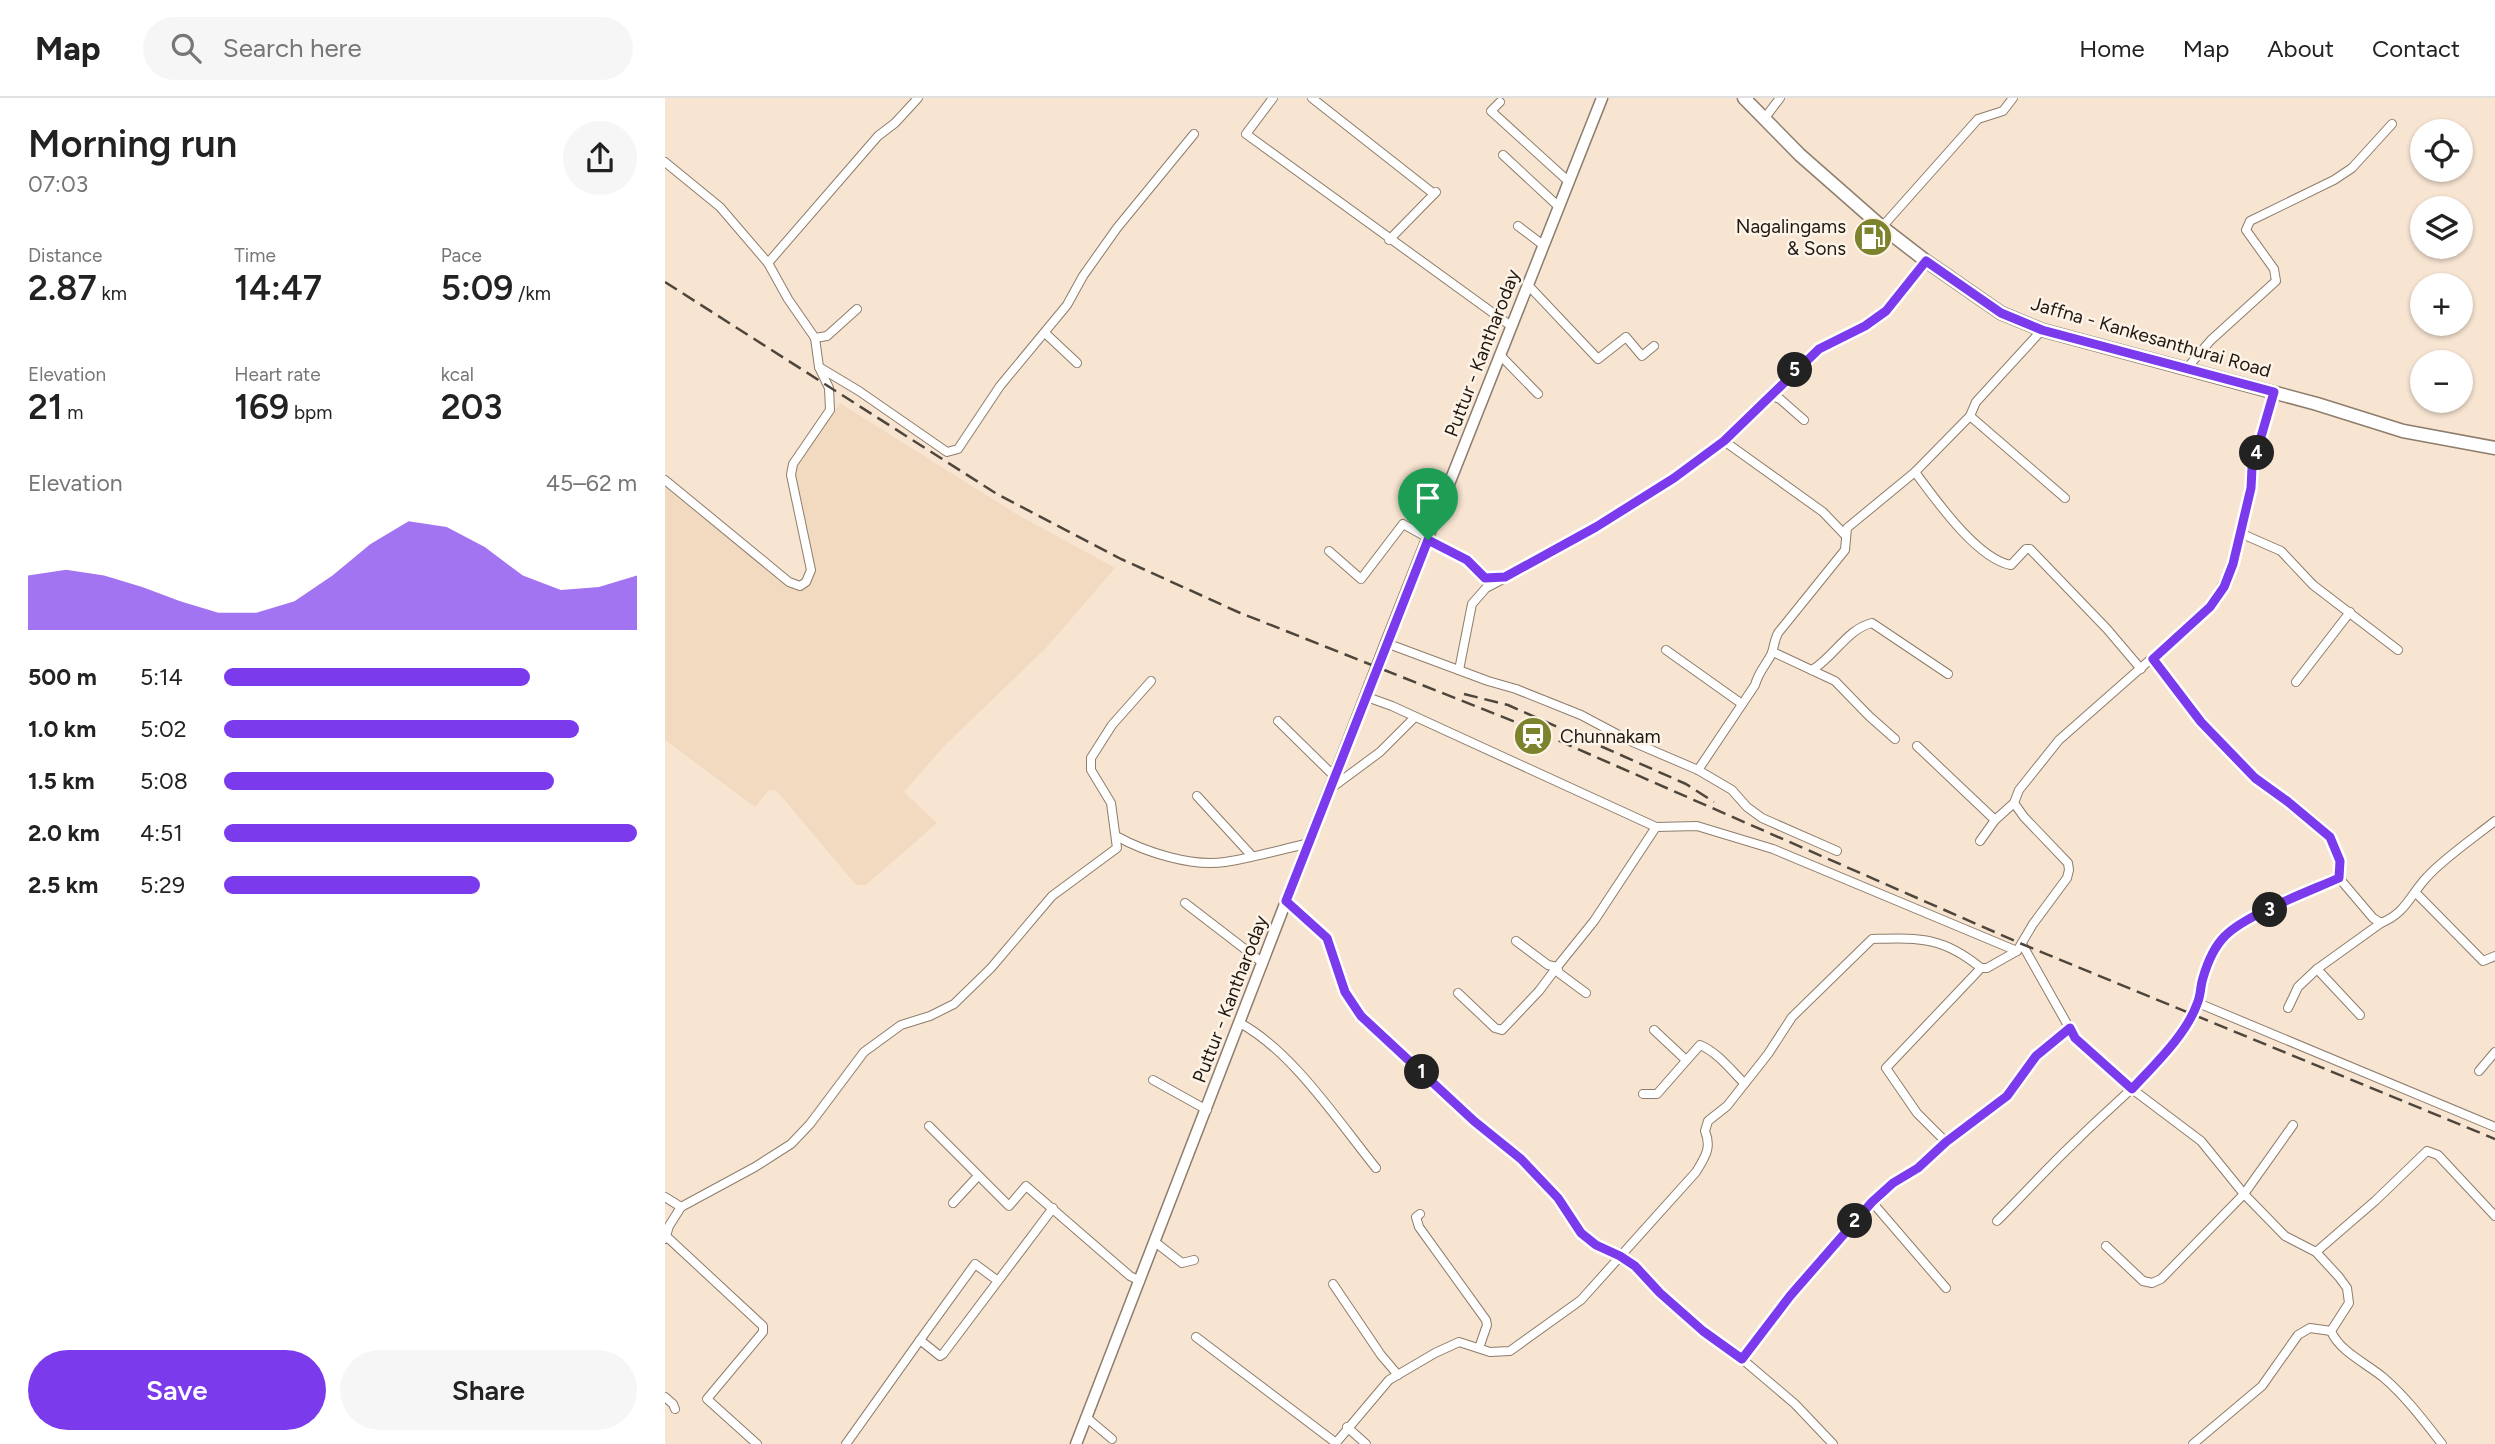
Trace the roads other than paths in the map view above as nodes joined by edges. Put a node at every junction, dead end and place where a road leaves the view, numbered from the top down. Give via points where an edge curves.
1 (918, 98) edge
2 (1273, 98) edge
3 (1312, 98) edge
4 (1602, 98) edge
5 (1744, 98) edge
6 (1780, 98) edge
7 (2013, 98) edge
8 (1500, 102) dead end
9 (1764, 119) junction
10 (2392, 124) dead end
11 (1194, 135) dead end
12 (1503, 155) dead end
13 (665, 162) edge
14 (1568, 181) junction
15 (1558, 206) junction
16 (1518, 226) dead end
17 (1882, 227) junction
18 (1389, 240) junction
19 (1543, 244) junction
20 (1926, 261) junction
21 (768, 264) junction
22 (1527, 284) junction
23 (856, 309) dead end
24 (1511, 326) junction
25 (2042, 330) junction
26 (1045, 333) junction
27 (815, 338) junction
28 (1654, 346) dead end
29 (1500, 355) junction
30 (1077, 363) dead end
31 (819, 367) junction
32 (2187, 368) junction
33 (2274, 392) junction
34 (1538, 394) dead end
35 (1772, 396) junction
36 (1970, 416) junction
37 (1804, 420) dead end
38 (1724, 441) junction
39 (2495, 448) edge
40 (1915, 472) junction
41 (665, 480) edge
42 (2065, 498) dead end
43 (2240, 533) junction
44 (1845, 535) junction
45 (1428, 540) junction
46 (1329, 551) dead end
47 (1505, 577) junction
48 (2350, 612) junction
49 (1387, 643) junction
50 (1666, 650) dead end
51 (2398, 650) dead end
52 (1773, 652) junction
53 (2153, 659) junction
54 (2141, 669) junction
55 (1459, 670) junction
56 (1812, 670) junction
57 (1948, 674) dead end
58 (1151, 681) dead end
59 (2296, 682) dead end
60 (1367, 697) junction
61 (1742, 704) junction
62 (1415, 717) junction
63 (1279, 721) dead end
64 (1895, 739) dead end
65 (1917, 746) dead end
66 (1698, 771) junction
67 (1335, 777) junction
68 (1331, 789) junction
69 (1197, 796) dead end
70 (2014, 803) junction
71 (1995, 820) junction
72 (2495, 821) edge
73 (1656, 827) junction
74 (1116, 836) junction
75 (1980, 841) dead end
76 (1310, 843) junction
77 (1837, 851) dead end
78 (1252, 856) junction
79 (2339, 878) junction
80 (2416, 893) junction
81 (1286, 901) junction
82 (1185, 903) dead end
83 (2381, 923) junction
84 (1516, 941) dead end
85 (2020, 948) junction
86 (2495, 956) edge
87 (1263, 963) junction
88 (1557, 967) junction
89 (1981, 968) junction
90 (2317, 969) junction
91 (1458, 993) dead end
92 (1586, 993) dead end
93 (2198, 1003) junction
94 (2288, 1008) dead end
95 (2360, 1015) dead end
96 (1240, 1023) junction
97 (2070, 1028) junction
98 (1654, 1030) dead end
99 (2495, 1052) edge
100 (1686, 1060) junction
101 (2479, 1071) dead end
102 (1153, 1080) dead end
103 (1744, 1083) junction
104 (2132, 1089) junction
105 (1643, 1094) dead end
106 (1207, 1110) junction
107 (2293, 1125) dead end
108 (929, 1126) dead end
109 (2495, 1128) edge
110 (1946, 1142) junction
111 (1376, 1168) dead end
112 (978, 1176) junction
113 (2244, 1194) junction
114 (665, 1197) edge
115 (1872, 1202) junction
116 (953, 1203) dead end
117 (681, 1207) junction
118 (1053, 1208) junction
119 (1420, 1214) dead end
120 (2495, 1216) edge
121 (1997, 1221) dead end
122 (666, 1237) edge
123 (1155, 1242) junction
124 (2106, 1246) dead end
125 (2316, 1252) junction
126 (1620, 1256) junction
127 (1194, 1260) dead end
128 (998, 1281) junction
129 (1140, 1281) junction
130 (1333, 1284) dead end
131 (1946, 1288) dead end
132 (2330, 1331) junction
133 (1196, 1337) dead end
134 (920, 1340) junction
135 (1479, 1348) junction
136 (1742, 1359) junction
137 (1398, 1375) junction
138 (665, 1397) edge
139 (675, 1409) dead end
140 (1086, 1417) junction
141 (1347, 1427) junction
142 (1112, 1440) dead end
143 (757, 1444) edge
144 (846, 1444) edge
145 (1076, 1444) edge
146 (1335, 1444) edge
147 (1366, 1444) edge
148 (1833, 1444) edge
149 (2193, 1444) edge
150 (2442, 1444) edge

1 - 21 street
2 - 18 street via 1246,134
3 - 18 street via 1435,193
4 - 14 main road, Puttur - Kantharoday
5 - 9 main road, Jaffna - Kankesanthurai Road
6 - 9 street
7 - 17 street via 2003,111 1979,119
8 - 14 street via 1491,111
9 - 17 main road, Jaffna - Kankesanthurai Road
10 - 32 street via 2335,180 2250,221 2246,230 2274,269 2276,281
11 - 26 street via 1117,228
12 - 15 street
13 - 21 street via 720,207
14 - 15 main road, Puttur - Kantharoday
15 - 19 main road, Puttur - Kantharoday
16 - 19 street
17 - 20 main road, Jaffna - Kankesanthurai Road
18 - 24 street
19 - 22 main road, Puttur - Kantharoday
20 - 25 main road, Jaffna - Kankesanthurai Road via 2001,313
20 - 35 street via 1886,311 1819,349
21 - 27 street
22 - 24 main road, Puttur - Kantharoday
22 - 28 street via 1598,359 1626,337 1642,356
23 - 27 street via 827,336
24 - 29 main road, Puttur - Kantharoday
25 - 32 main road, Jaffna - Kankesanthurai Road
25 - 36 street via 1976,402
26 - 30 street
26 - 31 street via 1000,386 958,449 947,452
27 - 31 street
29 - 34 street
29 - 45 main road, Puttur - Kantharoday
31 - 41 street via 829,387 830,410 793,464 791,475 811,569 806,582 800,586 789,582
32 - 33 main road, Jaffna - Kankesanthurai Road
33 - 39 main road, Jaffna - Kankesanthurai Road via 2403,431
33 - 43 street via 2252,468
35 - 37 street
35 - 38 street
36 - 40 street
36 - 42 street
38 - 44 street via 1823,512
38 - 47 street via 1596,527
40 - 44 street via 1847,528
40 - 54 street via 1953,522 1985,552 2011,565 2030,549
43 - 48 street via 2281,551 2313,585
43 - 53 street via 2224,587 2210,607
44 - 52 street via 1845,550 1778,634
45 - 46 street via 1403,524 1361,579
45 - 47 street via 1467,560 1485,578
45 - 49 main road, Puttur - Kantharoday
47 - 55 street via 1486,588 1472,604
48 - 51 street
48 - 59 street
49 - 55 street
49 - 60 main road, Puttur - Kantharoday
50 - 61 street
52 - 56 street
52 - 61 street
53 - 54 street
53 - 79 street via 2201,722 2255,778 2330,837 2340,861
54 - 70 street via 2059,740
55 - 66 street via 1581,715
56 - 57 street via 1860,626 1872,623
56 - 64 street via 1835,681
58 - 74 street via 1112,725 1091,758 1091,771 1111,803
60 - 62 street
60 - 67 main road, Puttur - Kantharoday
61 - 66 street
62 - 68 street via 1380,752
62 - 73 street
63 - 67 street
65 - 71 street
66 - 77 street via 1732,790 1762,818
67 - 68 main road, Puttur - Kantharoday
68 - 76 main road, Puttur - Kantharoday
69 - 78 street
70 - 71 street
70 - 85 street via 2068,863 2069,870
71 - 75 street
72 - 80 street via 2426,877
73 - 85 street via 1697,826 1773,849
73 - 88 street via 1594,921
74 - 78 street via 1137,848 1175,858 1222,863
74 - 117 street via 1117,848 1052,896 954,1004 901,1024 865,1052 791,1144
76 - 78 street
76 - 81 main road, Puttur - Kantharoday
79 - 83 street
79 - 93 street via 2226,935 2203,978
80 - 83 street via 2395,918
80 - 86 street via 2483,961
81 - 87 main road, Puttur - Kantharoday
81 - 126 street via 1327,938 1345,992 1361,1016 1521,1159 1558,1198 1581,1233
82 - 87 street
83 - 90 street
84 - 88 street
85 - 89 street
85 - 97 street
87 - 96 main road, Puttur - Kantharoday
88 - 91 street via 1502,1030
88 - 92 street
89 - 103 street via 1936,941 1872,939 1792,1017
89 - 110 street via 1886,1068 1917,1113
90 - 94 street via 2298,987
90 - 95 street
93 - 104 street via 2167,1051
93 - 109 street
96 - 106 main road, Puttur - Kantharoday
96 - 111 street via 1257,1032 1293,1065
97 - 104 street via 2075,1038
97 - 110 street via 2036,1056 2007,1096
98 - 100 street
99 - 101 street
100 - 103 street via 1700,1045
100 - 105 street via 1657,1094
102 - 106 street
103 - 126 street via 1708,1121 1708,1152 1696,1172
104 - 113 street via 2201,1140
104 - 121 street
106 - 123 main road, Puttur - Kantharoday
107 - 113 street
108 - 112 street
110 - 115 street
112 - 116 street
112 - 118 street via 1009,1206 1026,1186
113 - 124 street via 2152,1283 2143,1281
113 - 125 street via 2285,1236
114 - 117 street
115 - 131 street
115 - 136 street
117 - 122 street
118 - 128 street
118 - 129 street
119 - 135 street via 1416,1217 1419,1227 1486,1320
120 - 125 street via 2438,1155 2427,1151
122 - 143 street via 763,1326 763,1332 707,1399
123 - 127 street via 1182,1263
123 - 129 main road, Puttur - Kantharoday
125 - 132 street via 2347,1288 2349,1303
126 - 135 street via 1581,1300 1510,1351
126 - 136 street via 1703,1331
128 - 134 street via 943,1354
128 - 134 street via 975,1264
129 - 140 main road, Puttur - Kantharoday
130 - 137 street
132 - 149 street via 2310,1328 2298,1335 2262,1386
132 - 150 street via 2335,1341 2402,1396
133 - 146 street
134 - 144 street
135 - 137 street via 1459,1342
136 - 148 street
137 - 141 street
138 - 139 street
140 - 142 street
140 - 145 main road, Puttur - Kantharoday
141 - 146 street
141 - 147 street

